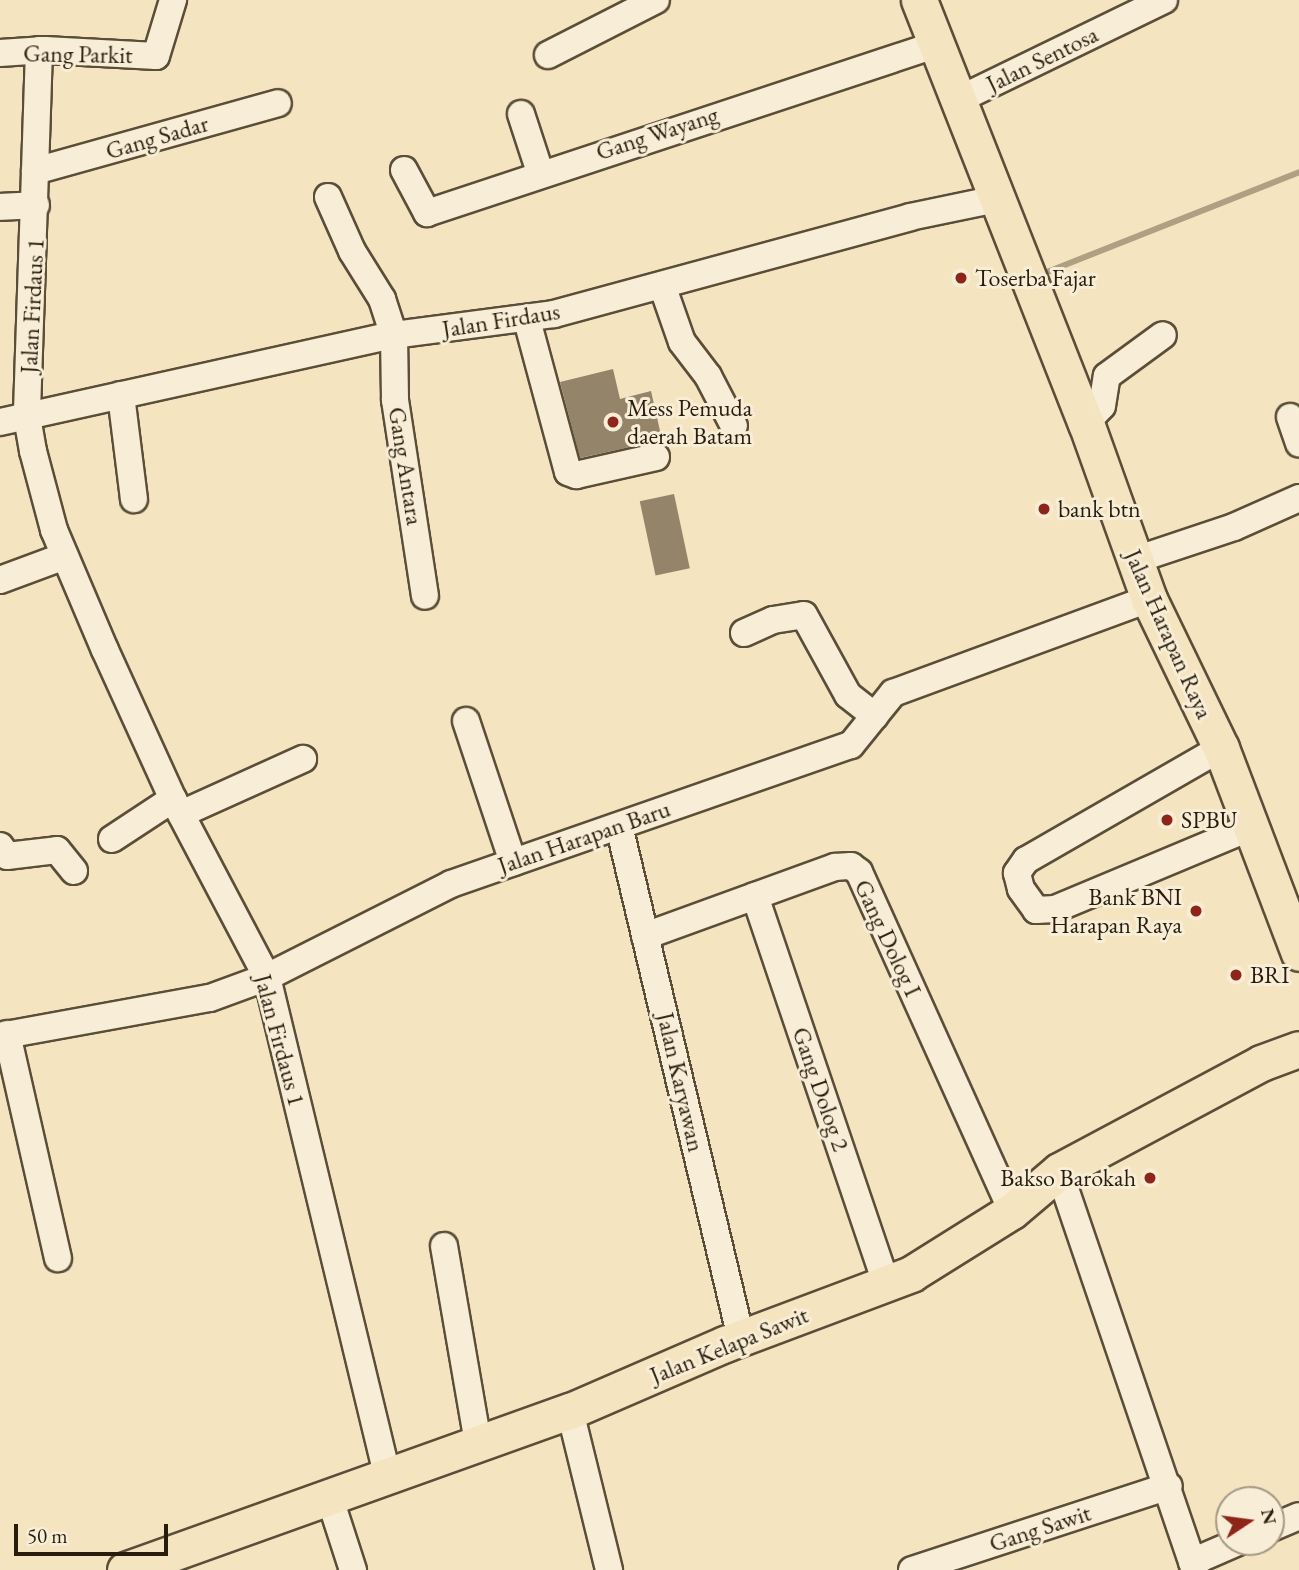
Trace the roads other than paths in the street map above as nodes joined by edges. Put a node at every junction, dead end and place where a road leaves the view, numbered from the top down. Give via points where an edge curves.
1 (173, 0) edge
2 (656, 0) edge
3 (919, 0) edge
4 (1164, 0) edge
5 (935, 45) junction
6 (39, 50) junction
7 (0, 53) edge
8 (548, 55) dead end
9 (958, 100) junction
10 (278, 103) dead end
11 (521, 114) dead end
12 (404, 170) dead end
13 (34, 171) junction
14 (540, 172) junction
15 (328, 197) dead end
16 (997, 200) junction
17 (36, 205) junction
18 (0, 207) edge
19 (662, 285) junction
20 (527, 320) junction
21 (394, 335) junction
22 (1163, 335) dead end
23 (121, 395) junction
24 (27, 417) junction
25 (1290, 417) dead end
26 (0, 422) edge
27 (1086, 423) junction
28 (734, 426) dead end
29 (1299, 443) edge
30 (656, 457) dead end
31 (1299, 498) edge
32 (134, 499) dead end
33 (65, 556) junction
34 (1135, 560) junction
35 (0, 580) edge
36 (425, 596) dead end
37 (1149, 599) junction
38 (744, 633) dead end
39 (875, 716) junction
40 (466, 721) dead end
41 (1221, 748) junction
42 (303, 759) dead end
43 (177, 806) junction
44 (619, 826) junction
45 (1251, 827) junction
46 (112, 839) dead end
47 (0, 846) edge
48 (513, 862) junction
49 (74, 871) dead end
50 (755, 896) junction
51 (645, 936) junction
52 (1299, 953) edge
53 (267, 977) junction
54 (4, 1035) edge
55 (1299, 1049) edge
56 (1059, 1171) junction
57 (1012, 1211) junction
58 (444, 1246) dead end
59 (58, 1258) dead end
60 (886, 1283) junction
61 (741, 1338) junction
62 (570, 1410) junction
63 (478, 1442) junction
64 (387, 1474) junction
65 (1169, 1486) junction
66 (330, 1499) junction
67 (1215, 1555) edge
68 (1194, 1566) edge
69 (125, 1570) edge
70 (353, 1570) edge
71 (609, 1570) edge
72 (912, 1570) edge

1 - 6 street, Gang Parkit via 156,56
2 - 8 street
3 - 5 main road, Jalan Harapan Raya
4 - 9 street, Jalan Sentosa
5 - 9 main road, Jalan Harapan Raya
5 - 14 street, Gang Wayang
6 - 7 street, Gang Parkit
6 - 13 street, Jalan Firdaus 1
9 - 16 main road, Jalan Harapan Raya
10 - 13 street, Gang Sadar
11 - 14 street
12 - 14 street, Gang Wayang via 427,213
13 - 17 street, Jalan Firdaus 1
15 - 21 street, Gang Antara via 352,251 382,299
16 - 19 street, Jalan Firdaus via 910,217
16 - 27 main road, Jalan Harapan Raya
17 - 18 street
17 - 24 street, Jalan Firdaus 1
19 - 20 street, Jalan Firdaus
19 - 28 street via 682,342 708,376
20 - 21 street, Jalan Firdaus
20 - 30 street via 568,472 576,475
21 - 23 street, Jalan Firdaus
21 - 36 street, Gang Antara via 395,400
22 - 27 street via 1107,376 1102,406
23 - 24 street, Jalan Firdaus
23 - 32 street
24 - 26 street, Jalan Firdaus
24 - 33 street, Jalan Firdaus 1 via 54,530
25 - 29 street
27 - 34 main road, Jalan Harapan Raya
31 - 34 street via 1234,527
33 - 35 street
33 - 43 street, Jalan Firdaus 1
34 - 37 main road, Jalan Harapan Raya
37 - 39 street, Jalan Harapan Baru via 893,694
37 - 41 main road, Jalan Harapan Raya
38 - 39 street via 773,620 804,615 848,695
39 - 44 street, Jalan Harapan Baru via 851,746
40 - 48 street
41 - 45 main road, Jalan Harapan Raya
41 - 45 street via 1026,860 1017,873 1021,889 1036,910 1055,909
42 - 43 street
43 - 46 street
43 - 53 street, Jalan Firdaus 1
44 - 48 street, Jalan Harapan Baru
44 - 51 street, Jalan Karyawan
45 - 52 main road, Jalan Harapan Raya
47 - 49 street via 7,856 57,850
48 - 53 street, Jalan Harapan Baru via 451,884
50 - 51 street, Gang Dolog I
50 - 57 street, Gang Dolog I via 835,867 851,866 859,872
50 - 60 street, Gang Dolog 2
51 - 61 street, Jalan Karyawan
53 - 54 street, Jalan Harapan Baru via 210,998
53 - 64 street, Jalan Firdaus 1
54 - 59 street
55 - 56 main road, Jalan Kelapa Sawit via 1261,1063
56 - 57 main road, Jalan Kelapa Sawit
56 - 65 street
57 - 60 main road, Jalan Kelapa Sawit via 911,1274
58 - 63 street
60 - 61 main road, Jalan Kelapa Sawit
61 - 62 main road, Jalan Kelapa Sawit
62 - 63 main road, Jalan Kelapa Sawit
62 - 71 street
63 - 64 main road, Jalan Kelapa Sawit
64 - 66 main road, Jalan Kelapa Sawit
65 - 68 street
65 - 72 street, Gang Sawit
66 - 69 main road, Jalan Kelapa Sawit
66 - 70 street
67 - 68 street

